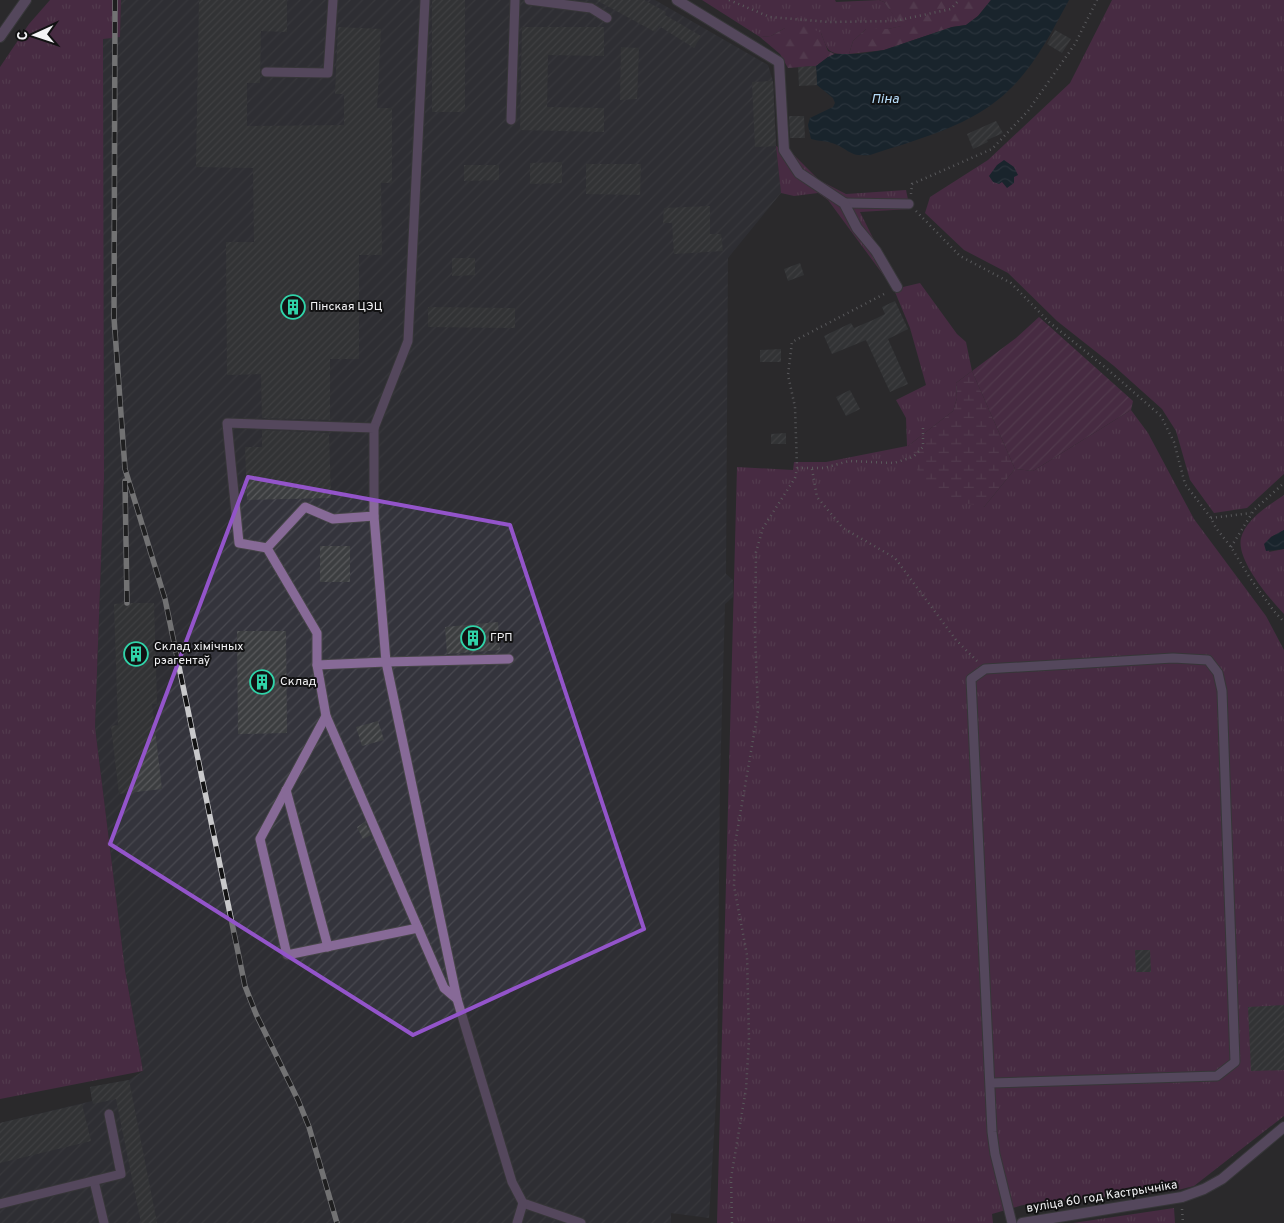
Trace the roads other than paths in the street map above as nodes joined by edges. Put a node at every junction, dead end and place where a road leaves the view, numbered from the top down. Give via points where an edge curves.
1 (26, 0) edge
2 (333, 0) edge
3 (425, 0) edge
4 (515, 0) edge
5 (529, 0) edge
6 (677, 0) edge
7 (607, 18) dead end
8 (0, 37) edge
9 (266, 72) dead end
10 (511, 120) dead end
11 (844, 203) junction
12 (909, 204) road end
13 (897, 287) road end
14 (374, 428) junction
15 (374, 516) junction
16 (267, 548) junction
17 (509, 659) dead end
18 (386, 662) junction
19 (317, 665) junction
20 (326, 716) junction
21 (286, 790) junction
22 (418, 928) junction
23 (328, 947) junction
24 (457, 999) junction
25 (991, 1083) junction
26 (108, 1114) dead end
27 (1284, 1127) edge
28 (94, 1181) junction
29 (523, 1203) junction
30 (0, 1204) edge
31 (104, 1223) edge
32 (517, 1223) edge
33 (581, 1223) edge
34 (1012, 1223) edge
35 (1022, 1223) edge

1 - 8 street
2 - 9 lane via 328,73
3 - 14 lane via 408,341
4 - 10 lane
5 - 7 lane via 591,8
6 - 11 street via 779,62 784,150 799,173
11 - 12 lane
11 - 13 street
14 - 15 lane
14 - 16 lane via 227,423 238,542
15 - 16 lane via 334,519 304,507
15 - 18 lane
16 - 19 lane via 317,633
17 - 18 lane
18 - 19 lane
18 - 24 lane
19 - 20 lane
20 - 21 lane
20 - 22 lane
21 - 23 lane
21 - 23 lane via 260,839 287,955
22 - 23 lane
22 - 24 lane via 444,988
24 - 29 lane via 512,1182
25 - 25 lane via 971,679 985,669 1172,658 1208,660 1218,673 1222,691 1235,1062 1217,1076
25 - 34 lane via 995,1154
26 - 28 lane via 121,1174
27 - 35 street, вуліца 60 год Кастрычніка via 1222,1179 1189,1195
28 - 30 lane
28 - 31 lane
29 - 32 lane
29 - 33 lane

